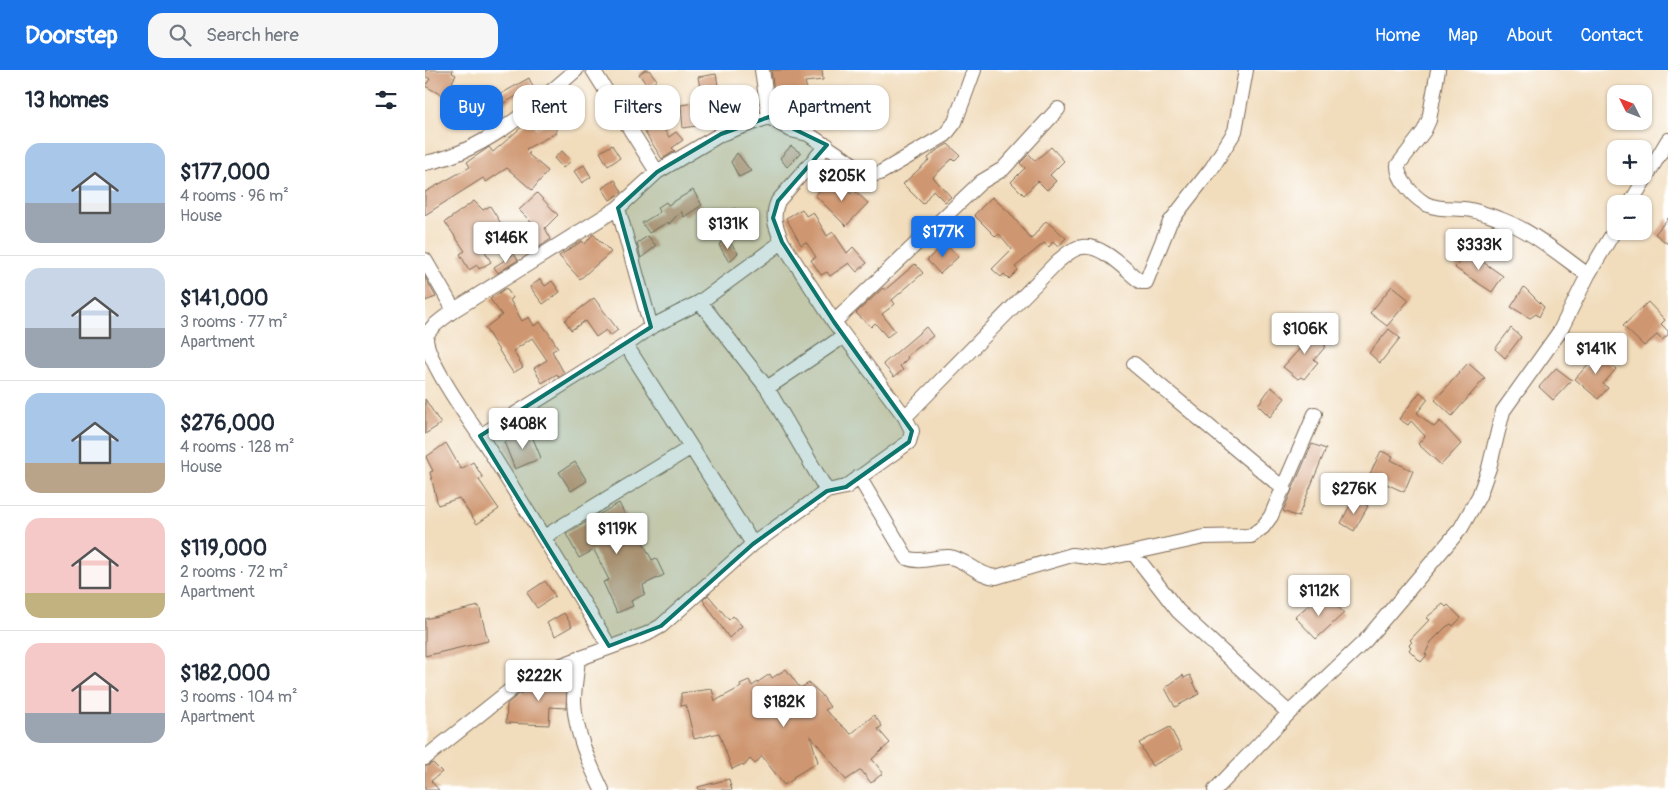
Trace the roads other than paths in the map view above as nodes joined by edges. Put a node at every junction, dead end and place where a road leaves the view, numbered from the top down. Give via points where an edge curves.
1 (577, 70) edge
2 (593, 70) edge
3 (762, 70) edge
4 (974, 70) edge
5 (1246, 70) edge
6 (1438, 70) edge
7 (1058, 110) dead end
8 (769, 117) joint
9 (791, 130) edge
10 (1668, 140) edge
11 (827, 145) junction
12 (425, 163) edge
13 (657, 172) junction
14 (1635, 195) edge
15 (618, 208) junction
16 (1609, 240) edge
17 (782, 242) junction
18 (425, 260) edge
19 (1588, 275) junction
20 (700, 302) junction
21 (454, 310) junction
22 (834, 322) junction
23 (651, 327) junction
24 (844, 336) junction
25 (626, 345) junction
26 (428, 354) edge
27 (1134, 364) dead end
28 (767, 388) junction
29 (1315, 414) dead end
30 (905, 417) junction
31 (480, 436) junction
32 (690, 448) junction
33 (859, 478) junction
34 (1284, 490) junction
35 (827, 491) junction
36 (545, 537) junction
37 (753, 544) junction
38 (1134, 554) junction
39 (609, 646) junction
40 (578, 658) junction
41 (1289, 713) junction
42 (425, 758) edge
43 (602, 790) edge
44 (1215, 790) edge

1 - 12 street via 499,131 446,159
2 - 13 street
3 - 8 street
4 - 11 street via 951,129 889,168 868,174
5 - 30 street via 1235,130 1212,168 1170,222 1146,282 1141,282 1095,247 1072,250
6 - 19 street via 1429,120 1398,165 1397,172 1416,198 1446,210 1471,210 1499,219 1521,229
7 - 22 street via 1003,169 981,182
8 - 13 street via 721,134
9 - 11 street via 808,134
10 - 14 street
11 - 17 street via 778,201 773,218
13 - 15 street
15 - 21 street
15 - 23 street
16 - 19 street
17 - 20 street
17 - 22 street
18 - 21 street
19 - 41 street via 1560,331 1503,411 1479,496 1461,528 1365,641
20 - 23 street
20 - 28 street
21 - 26 street via 427,335
22 - 24 street
23 - 25 street
24 - 28 street
24 - 30 street
25 - 31 street
25 - 32 street
26 - 31 street
27 - 34 street
28 - 35 street
29 - 34 street
30 - 33 street via 912,432 909,442
31 - 36 street
32 - 36 street
32 - 37 street
33 - 35 street via 846,487
33 - 38 street via 903,554 910,560 951,557 995,577 1072,555 1104,559
34 - 38 street via 1271,516 1251,536 1204,537
35 - 37 street
36 - 39 street
37 - 39 street via 661,626
38 - 41 street via 1178,611
39 - 40 street
40 - 42 street via 513,688
40 - 43 street via 574,700 576,715 582,740
41 - 44 street

